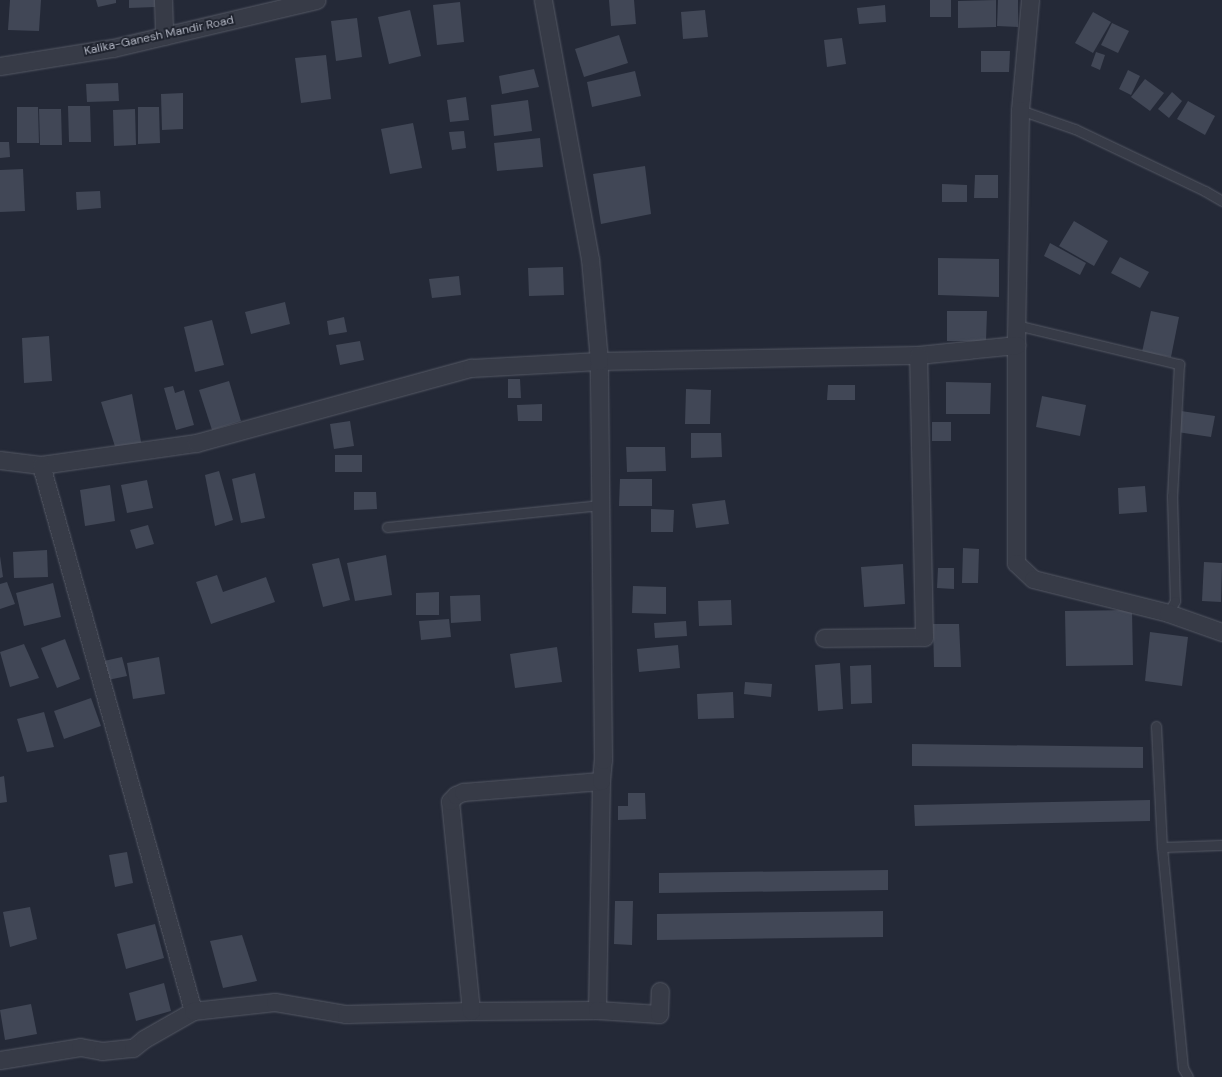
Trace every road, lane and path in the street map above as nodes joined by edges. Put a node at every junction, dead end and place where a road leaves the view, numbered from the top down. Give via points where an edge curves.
1 (163, 0) edge
2 (316, 0) edge
3 (543, 0) edge
4 (1030, 0) edge
5 (164, 36) junction
6 (0, 66) edge
7 (1020, 110) junction
8 (1222, 201) edge
9 (1016, 325) junction
10 (1016, 345) junction
11 (918, 355) junction
12 (599, 361) junction
13 (0, 460) edge
14 (40, 465) junction
15 (601, 505) junction
16 (387, 527) dead end
17 (1168, 614) junction
18 (1222, 632) edge
19 (824, 638) dead end
20 (1156, 726) dead end
21 (601, 781) junction
22 (1222, 845) edge
23 (1162, 847) junction
24 (660, 991) dead end
25 (597, 1010) junction
26 (193, 1011) junction
27 (472, 1011) junction
28 (0, 1060) edge
29 (1188, 1077) edge

1 - 5 street
2 - 5 street, Kalika-Ganesh Mandir Road
3 - 12 street via 590,259
4 - 7 street
5 - 6 street, Kalika-Ganesh Mandir Road via 113,48
7 - 8 lane via 1075,129 1205,190
7 - 9 street
9 - 10 street
9 - 17 lane via 1179,364 1172,496 1175,601
10 - 11 street
10 - 17 street via 1016,563 1033,579
11 - 12 street
11 - 19 street via 924,637
12 - 14 street via 471,368 196,443
12 - 15 street
13 - 14 street
14 - 26 street
15 - 16 lane
15 - 21 street
17 - 18 street
20 - 23 lane
21 - 25 street
21 - 27 street via 464,792 450,801
22 - 23 lane
23 - 29 lane via 1183,1068
24 - 25 street via 659,1014
25 - 27 street
26 - 27 street via 275,1002 346,1014
26 - 28 street via 144,1038 133,1048 102,1051 80,1048

